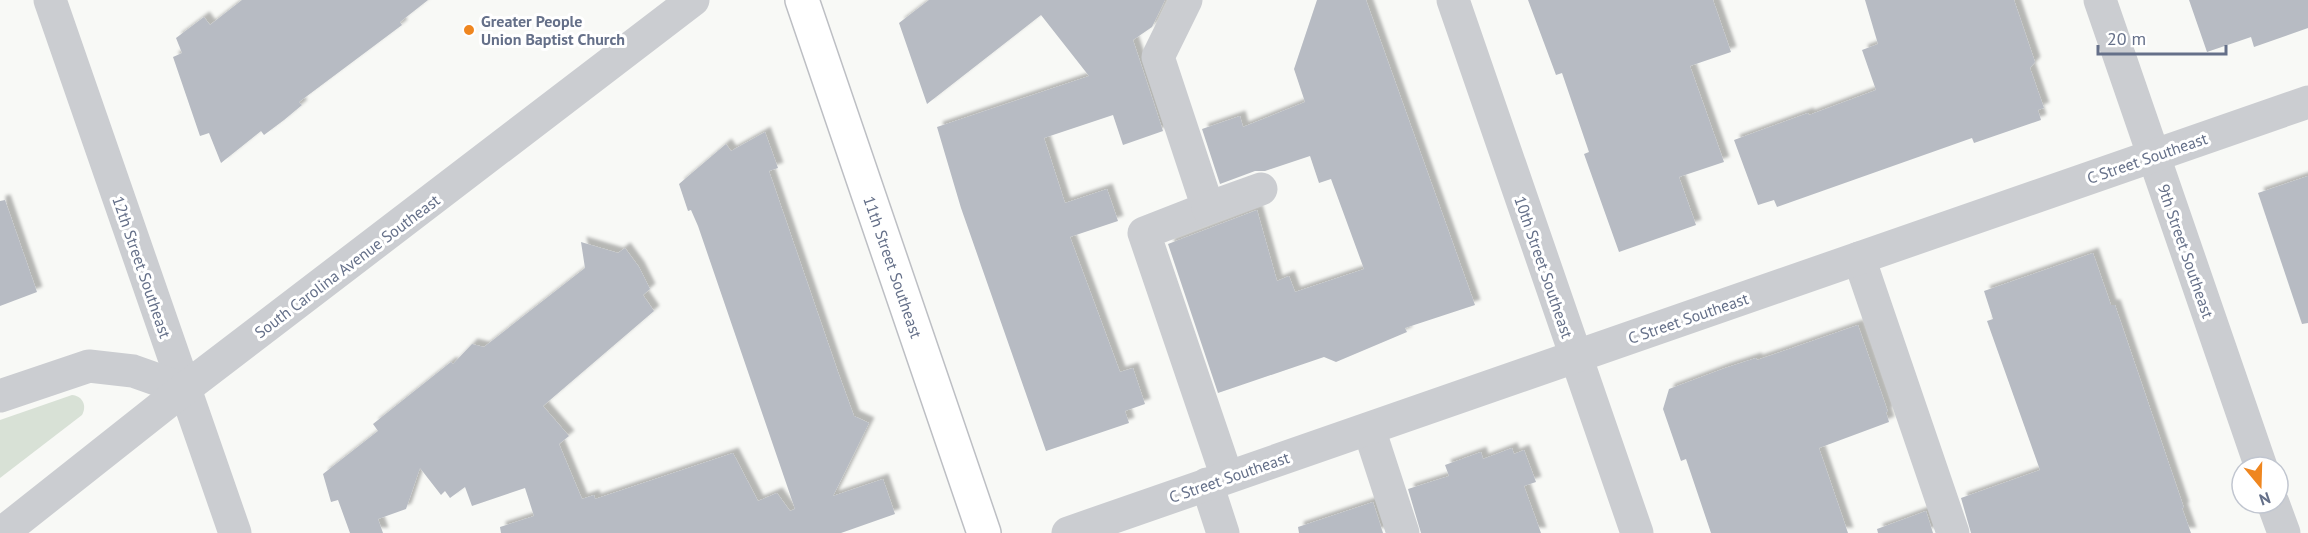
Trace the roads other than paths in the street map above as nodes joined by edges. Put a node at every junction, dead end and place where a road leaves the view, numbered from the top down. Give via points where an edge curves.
1 (50, 0) edge
2 (693, 0) edge
3 (802, 0) edge
4 (1186, 0) edge
5 (1453, 0) edge
6 (2100, 0) edge
7 (2308, 102) edge
8 (2153, 156) junction
9 (1261, 189) dead end
10 (1208, 208) junction
11 (1859, 258) junction
12 (1575, 357) junction
13 (184, 389) junction
14 (0, 396) edge
15 (1369, 429) junction
16 (2257, 455) edge
17 (1217, 481) junction
18 (2277, 515) edge
19 (2, 533) edge
20 (235, 533) edge
21 (984, 533) edge
22 (1068, 533) edge
23 (1223, 533) edge
24 (1403, 533) edge
25 (1637, 533) edge
26 (1953, 533) edge
27 (2284, 533) edge

1 - 13 street, 12th Street Southeast
2 - 13 street, South Carolina Avenue Southeast
3 - 21 main road, 11th Street Southeast
4 - 10 street via 1158,57
5 - 12 street, 10th Street Southeast
6 - 8 street, 9th Street Southeast
7 - 8 street, C Street Southeast
8 - 11 street, C Street Southeast
8 - 16 street, 9th Street Southeast
9 - 10 street
10 - 17 street via 1144,233
11 - 12 street, C Street Southeast
11 - 26 street
12 - 15 street, C Street Southeast
12 - 25 street, 10th Street Southeast
13 - 14 street via 133,371 89,366
13 - 19 street, South Carolina Avenue Southeast
13 - 20 street, 12th Street Southeast
15 - 17 street, C Street Southeast
15 - 24 street
17 - 22 street, C Street Southeast
17 - 23 street
18 - 27 street

